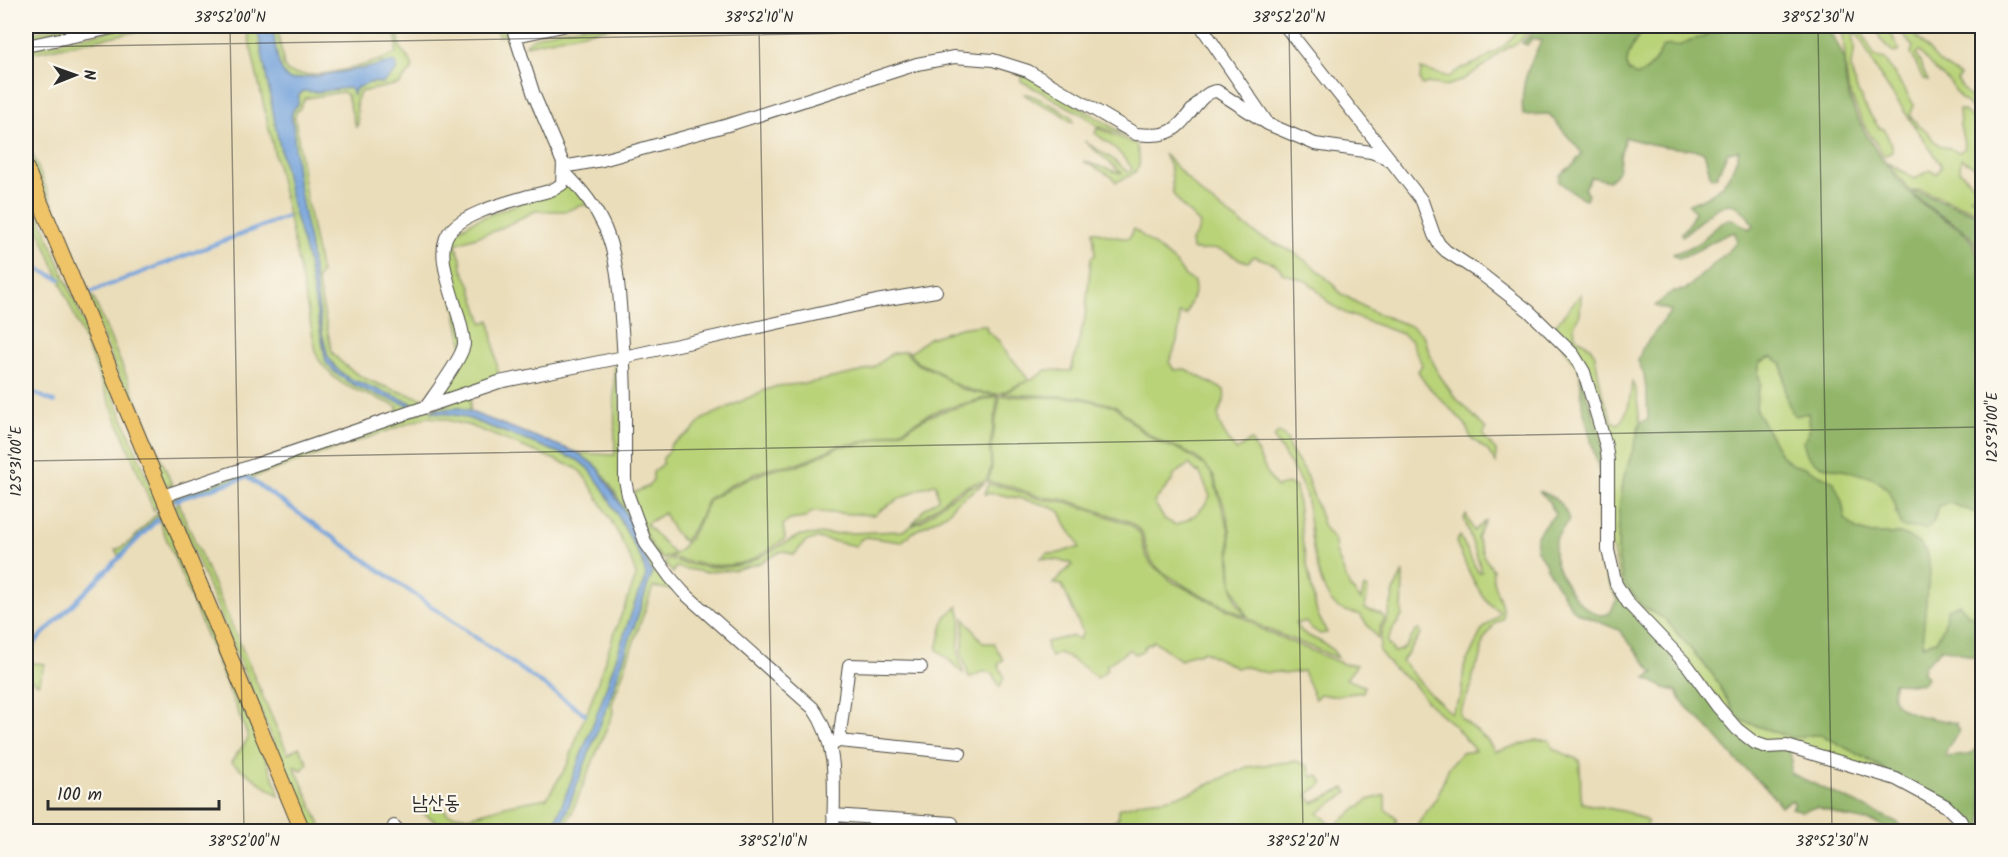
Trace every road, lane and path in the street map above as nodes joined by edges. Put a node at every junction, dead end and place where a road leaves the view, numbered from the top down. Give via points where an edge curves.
1 (122, 26) edge
2 (563, 26) edge
3 (1200, 26) edge
4 (1285, 26) edge
5 (514, 31) edge
6 (26, 46) edge
7 (1268, 124) junction
8 (1392, 162) junction
9 (26, 168) edge
10 (564, 170) junction
11 (936, 291) dead end
12 (624, 357) junction
13 (426, 407) junction
14 (163, 496) junction
15 (921, 667) dead end
16 (835, 743) junction
17 (960, 753) dead end
18 (833, 815) junction
19 (952, 823) dead end
20 (303, 831) edge
21 (833, 831) edge
22 (1967, 831) edge

1 - 6 street
2 - 5 street
3 - 7 street
4 - 8 street
5 - 10 street
7 - 8 street via 1315,144 1371,152
7 - 10 street via 1222,93 1212,91 1175,129 1157,135 1136,134 1028,71 993,60 954,57 917,64 728,125
8 - 22 street via 1422,201 1439,244 1529,311 1580,363 1606,446 1608,550 1616,584 1628,603 1688,666 1728,720 1755,743 1787,746 1910,785 1946,806
9 - 14 main road
10 - 12 street via 590,201 605,228 616,266
10 - 13 street via 562,184 554,190 505,203 450,230 443,243 443,260 464,347
11 - 12 street
12 - 13 street via 499,382
12 - 16 street via 625,480 646,544 683,592 813,708
13 - 14 street
14 - 20 main road
15 - 16 street via 849,665
16 - 17 street
16 - 18 street
18 - 19 street
18 - 21 street

